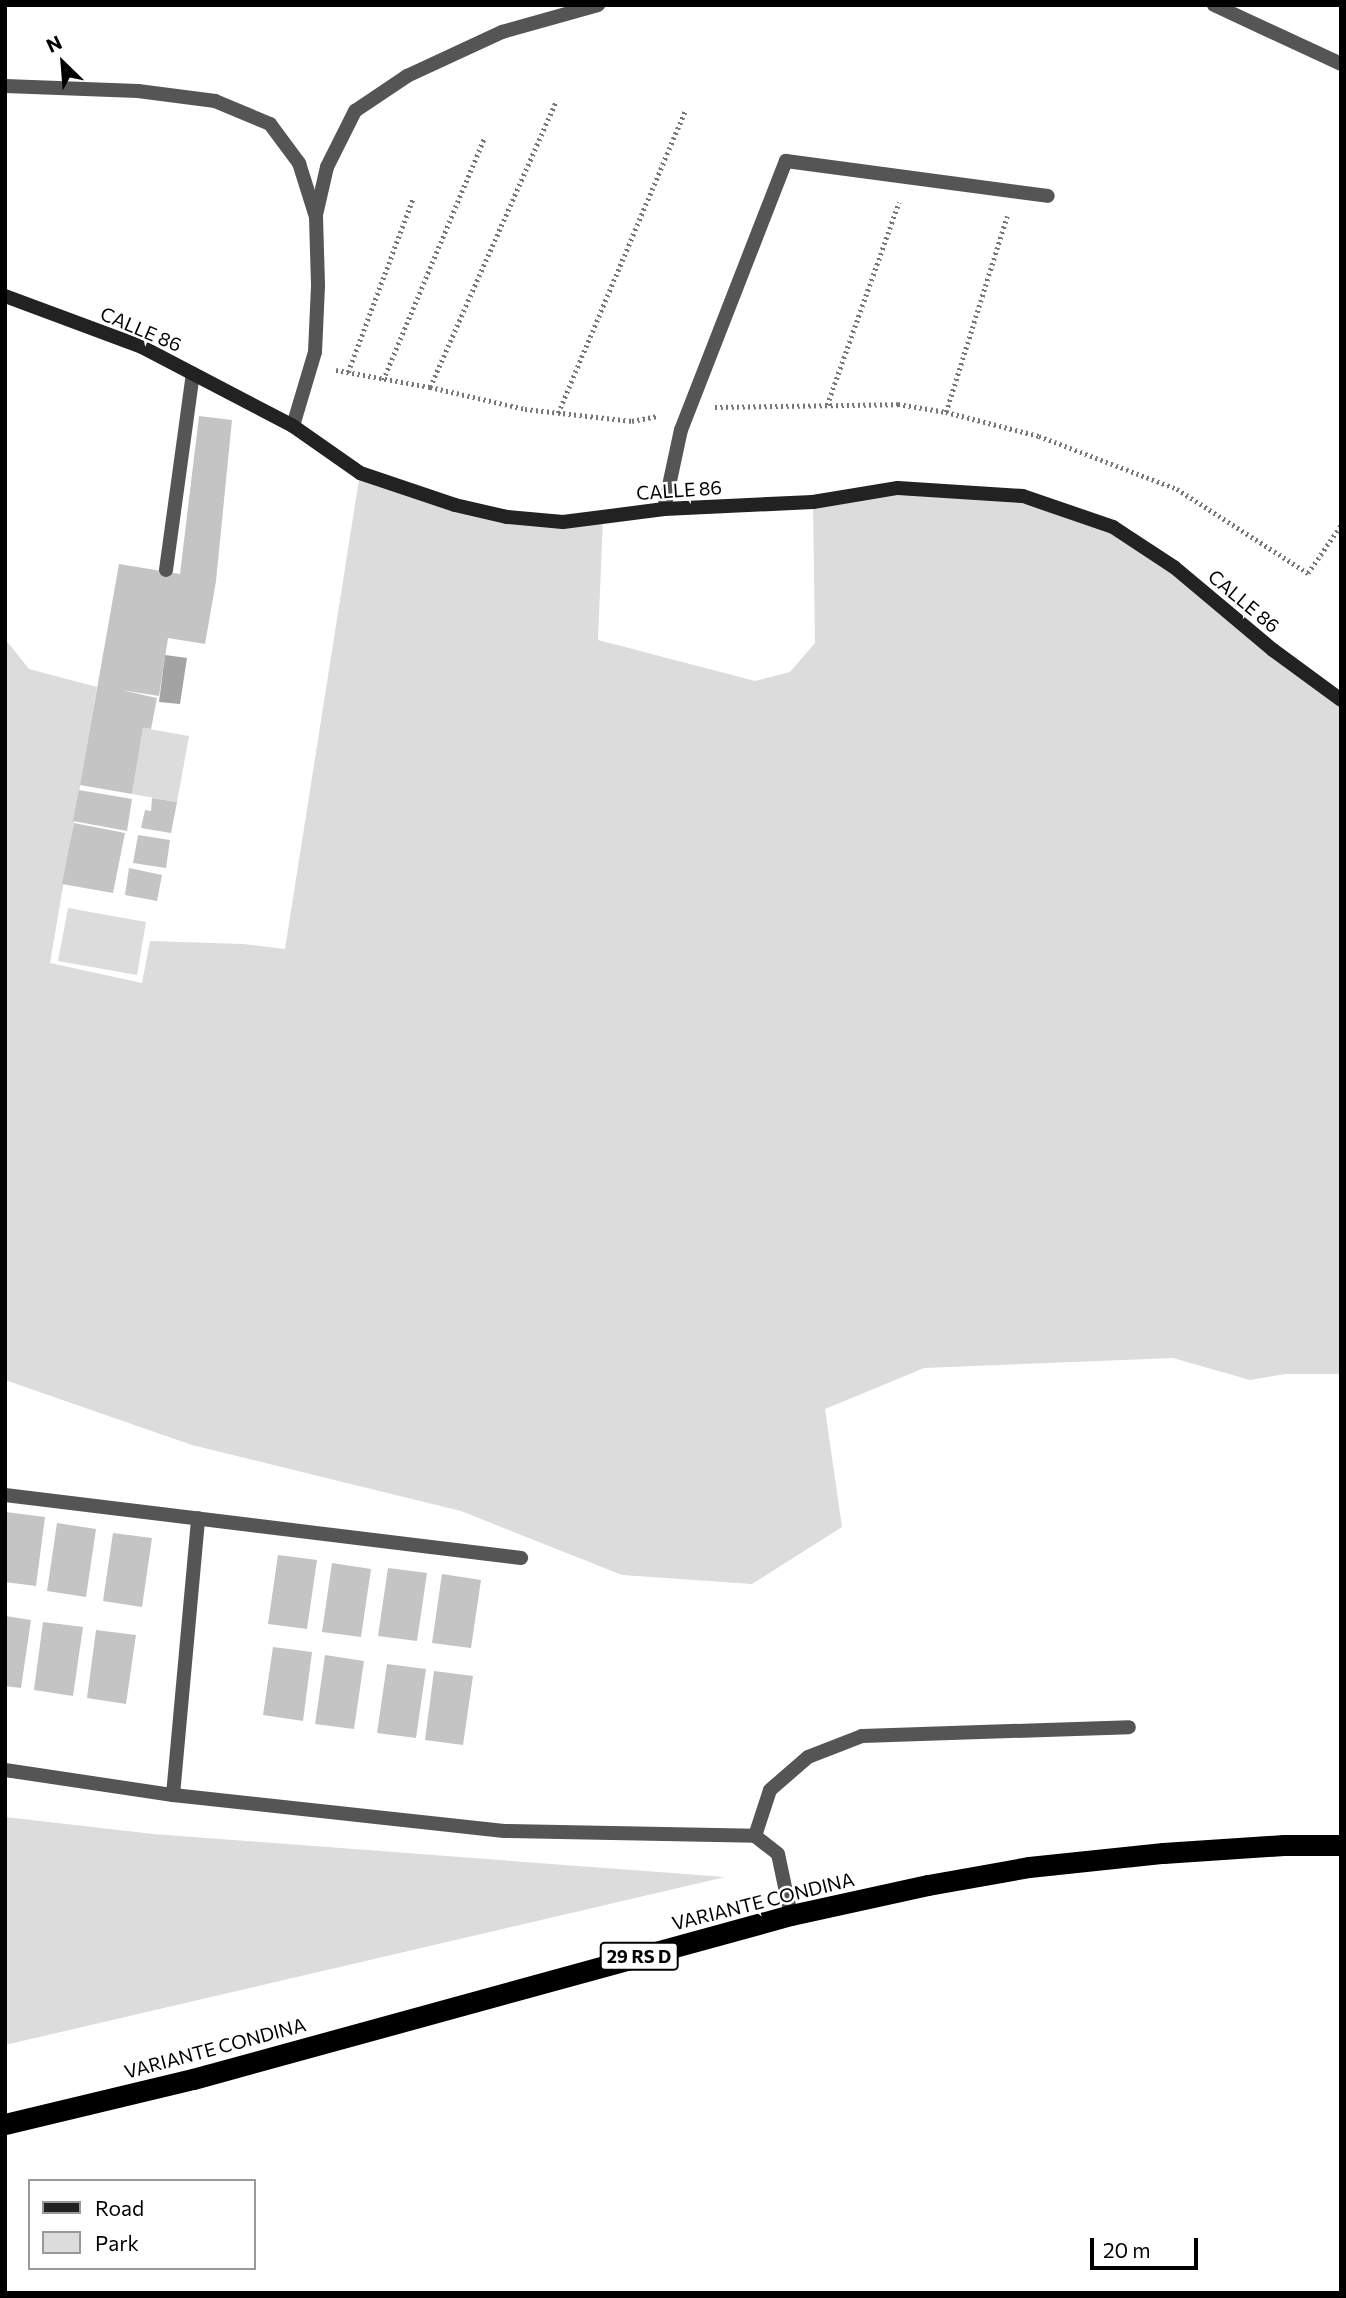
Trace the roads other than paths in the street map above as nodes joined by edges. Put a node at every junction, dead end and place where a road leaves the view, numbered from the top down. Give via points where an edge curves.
1 (598, 5) edge
2 (1214, 5) edge
3 (1341, 64) edge
4 (5, 86) edge
5 (1048, 196) dead end
6 (316, 217) junction
7 (5, 296) edge
8 (193, 374) junction
9 (293, 426) junction
10 (664, 509) junction
11 (166, 570) dead end
12 (1341, 700) edge
13 (5, 1495) edge
14 (198, 1518) junction
15 (521, 1558) dead end
16 (1129, 1727) dead end
17 (5, 1770) edge
18 (173, 1795) junction
19 (755, 1836) junction
20 (1341, 1845) edge
21 (791, 1915) junction
22 (5, 2124) edge

1 - 6 street via 502,32 407,76 355,111 327,167
2 - 3 street
4 - 6 street via 138,91 215,101 270,124 299,163
5 - 10 street via 786,161 688,410
6 - 9 street via 315,352
7 - 8 main road, CALLE 86 via 142,347
8 - 9 main road, CALLE 86
8 - 11 street
9 - 10 main road, CALLE 86 via 360,473 507,517 563,522
10 - 12 main road, CALLE 86 via 813,502 898,488 1023,496 1113,527 1174,567
13 - 14 street
14 - 15 street
14 - 18 street
16 - 19 street via 862,1736 808,1757 770,1790
17 - 18 street
18 - 19 street via 504,1831
19 - 21 street via 778,1854
20 - 21 highway, VARIANTE CONDINA / 29 RS D via 1163,1853 1029,1867
21 - 22 highway, VARIANTE CONDINA / 29 RS D via 194,2079

